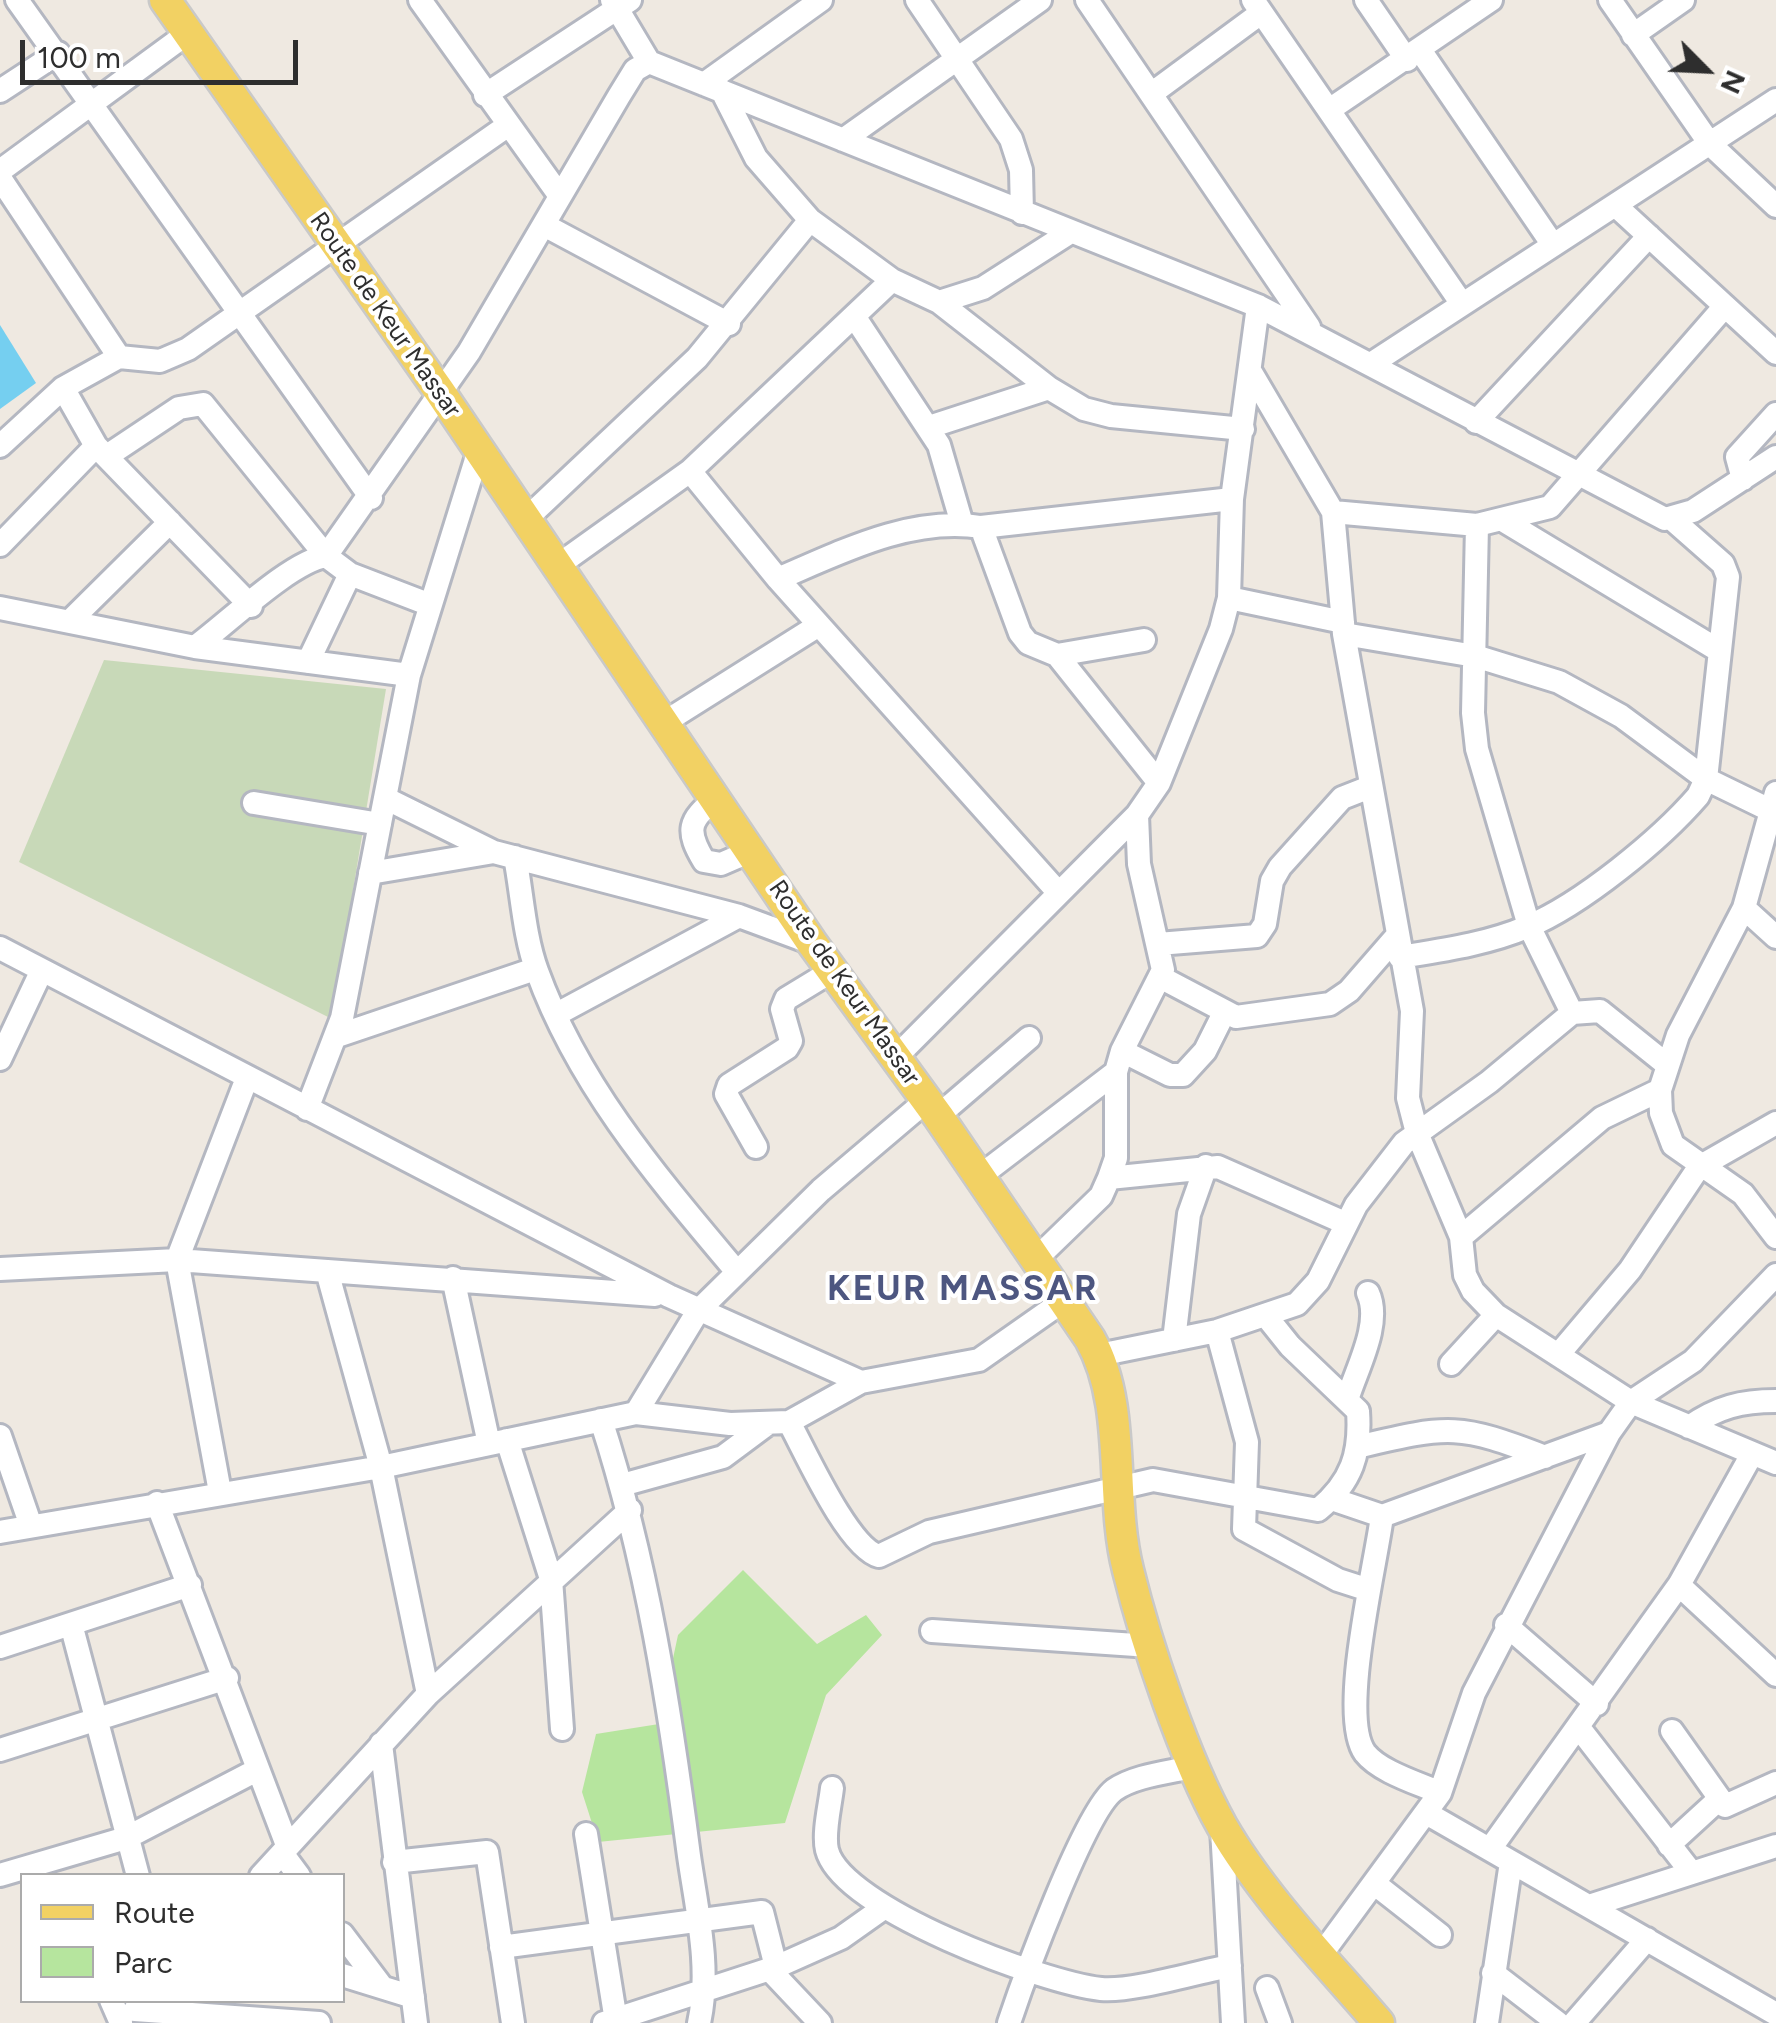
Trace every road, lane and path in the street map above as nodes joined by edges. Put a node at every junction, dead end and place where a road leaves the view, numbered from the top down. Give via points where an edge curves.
1 (17, 0) edge
2 (165, 0) edge
3 (821, 0) edge
4 (917, 0) edge
5 (1040, 0) edge
6 (1088, 0) edge
7 (1366, 0) edge
8 (1491, 0) edge
9 (1610, 0) edge
10 (1683, 0) edge
11 (429, 3) edge
12 (620, 3) edge
13 (1257, 6) edge
14 (188, 33) junction
15 (1633, 35) junction
16 (58, 53) junction
17 (1413, 55) junction
18 (956, 57) junction
19 (649, 62) junction
20 (713, 87) junction
21 (0, 90) edge
22 (485, 94) junction
23 (1151, 94) junction
24 (1776, 100) edge
25 (92, 104) junction
26 (1329, 110) junction
27 (507, 126) junction
28 (843, 140) junction
29 (1710, 144) junction
30 (0, 175) edge
31 (560, 196) junction
32 (1615, 205) junction
33 (1776, 206) edge
34 (1022, 214) junction
35 (810, 220) junction
36 (544, 225) junction
37 (1070, 233) junction
38 (1649, 236) junction
39 (1554, 245) junction
40 (337, 248) junction
41 (892, 280) junction
42 (939, 302) junction
43 (1462, 304) junction
44 (1258, 306) junction
45 (1725, 306) junction
46 (240, 313) junction
47 (856, 320) junction
48 (730, 324) junction
49 (1310, 330) junction
50 (1776, 353) edge
51 (119, 357) junction
52 (1371, 364) junction
53 (1252, 374) junction
54 (63, 388) junction
55 (1049, 388) junction
56 (440, 392) junction
57 (1776, 414) edge
58 (1476, 422) junction
59 (930, 427) junction
60 (1243, 429) junction
61 (0, 446) edge
62 (479, 450) junction
63 (102, 451) junction
64 (1776, 458) edge
65 (690, 472) junction
66 (1578, 475) junction
67 (1744, 479) junction
68 (371, 498) junction
69 (1232, 499) junction
70 (1333, 512) junction
71 (526, 520) junction
72 (1674, 520) junction
73 (170, 522) junction
74 (1506, 522) junction
75 (972, 525) junction
76 (1477, 526) junction
77 (0, 545) edge
78 (326, 556) junction
79 (556, 566) junction
80 (350, 574) junction
81 (778, 579) junction
82 (1229, 598) junction
83 (428, 604) junction
84 (251, 606) junction
85 (0, 608) edge
86 (70, 621) junction
87 (820, 625) junction
88 (1343, 628) junction
89 (1144, 640) dead end
90 (194, 647) junction
91 (1718, 650) junction
92 (1058, 655) junction
93 (1475, 656) junction
94 (308, 662) junction
95 (409, 675) junction
96 (665, 722) junction
97 (1706, 779) junction
98 (1159, 784) junction
99 (1370, 787) junction
100 (385, 798) junction
101 (716, 799) junction
102 (254, 803) dead end
103 (1775, 805) edge
104 (1137, 815) junction
105 (380, 824) junction
106 (751, 851) junction
107 (504, 854) junction
108 (370, 874) junction
109 (1057, 891) junction
110 (1744, 908) junction
111 (739, 916) junction
112 (1529, 926) junction
113 (1776, 937) edge
114 (812, 942) junction
115 (1158, 944) junction
116 (1398, 947) junction
117 (0, 948) edge
118 (536, 968) junction
119 (42, 970) junction
120 (832, 971) junction
121 (1160, 977) junction
122 (1224, 1013) junction
123 (1572, 1013) junction
124 (557, 1014) junction
125 (337, 1036) junction
126 (1028, 1038) dead end
127 (896, 1057) junction
128 (0, 1059) edge
129 (1119, 1061) junction
130 (1666, 1064) junction
131 (247, 1078) junction
132 (1660, 1090) junction
133 (932, 1108) junction
134 (307, 1110) junction
135 (1776, 1124) edge
136 (1417, 1134) junction
137 (756, 1147) dead end
138 (1206, 1166) junction
139 (1699, 1167) junction
140 (980, 1176) junction
141 (1109, 1178) junction
142 (1344, 1223) junction
143 (1462, 1237) junction
144 (1776, 1237) edge
145 (1037, 1258) junction
146 (178, 1260) junction
147 (0, 1269) edge
148 (328, 1271) junction
149 (737, 1272) junction
150 (1776, 1275) edge
151 (453, 1278) junction
152 (1368, 1293) dead end
153 (669, 1296) junction
154 (1066, 1299) junction
155 (698, 1311) junction
156 (1496, 1315) junction
157 (1266, 1316) junction
158 (1216, 1332) junction
159 (1174, 1340) junction
160 (1099, 1355) junction
161 (1558, 1355) junction
162 (1451, 1364) dead end
163 (861, 1382) junction
164 (1348, 1398) junction
165 (1776, 1401) edge
166 (1631, 1402) junction
167 (636, 1413) junction
168 (602, 1420) junction
169 (777, 1423) junction
170 (1688, 1426) junction
171 (1608, 1433) junction
172 (0, 1436) edge
173 (498, 1442) junction
174 (1361, 1446) junction
175 (1752, 1454) junction
176 (1545, 1457) junction
177 (1776, 1462) edge
178 (381, 1467) junction
179 (622, 1485) junction
180 (1115, 1487) junction
181 (220, 1492) junction
182 (1244, 1494) junction
183 (1332, 1499) junction
184 (157, 1503) junction
185 (630, 1510) junction
186 (1382, 1516) junction
187 (31, 1526) junction
188 (0, 1532) edge
189 (551, 1579) junction
190 (190, 1585) junction
191 (1679, 1585) junction
192 (1369, 1590) junction
193 (70, 1624) junction
194 (1506, 1625) junction
195 (932, 1631) dead end
196 (1150, 1646) junction
197 (0, 1647) edge
198 (1776, 1675) edge
199 (227, 1678) junction
200 (428, 1694) junction
201 (1597, 1704) junction
202 (94, 1720) junction
203 (562, 1728) dead end
204 (1580, 1730) junction
205 (1672, 1731) dead end
206 (380, 1744) junction
207 (0, 1750) edge
208 (1196, 1766) junction
209 (256, 1771) junction
210 (1776, 1783) edge
211 (832, 1788) dead end
212 (1440, 1793) junction
213 (1717, 1801) junction
214 (1428, 1814) junction
215 (1222, 1826) junction
216 (586, 1834) dead end
217 (126, 1838) junction
218 (1669, 1845) junction
219 (1776, 1846) edge
220 (285, 1849) junction
221 (1490, 1850) junction
222 (394, 1862) junction
223 (1511, 1862) junction
224 (67, 1865) edge
225 (1691, 1872) junction
226 (137, 1873) edge
227 (264, 1873) edge
228 (297, 1873) edge
229 (0, 1875) edge
230 (1375, 1884) junction
231 (1589, 1906) junction
232 (882, 1908) junction
233 (698, 1918) junction
234 (602, 1932) junction
235 (1440, 1935) dead end
236 (345, 1938) edge
237 (1646, 1940) junction
238 (501, 1947) junction
239 (1321, 1955) junction
240 (1230, 1966) junction
241 (772, 1968) junction
242 (1026, 1970) junction
243 (1493, 1973) junction
244 (345, 1975) edge
245 (382, 1987) junction
246 (707, 1987) junction
247 (1267, 1988) dead end
248 (413, 1997) junction
249 (1772, 2006) edge
250 (131, 2014) edge
251 (610, 2022) edge
252 (319, 2023) edge
253 (416, 2023) edge
254 (513, 2023) edge
255 (699, 2023) edge
256 (820, 2023) edge
257 (1009, 2023) edge
258 (1234, 2023) edge
259 (1280, 2023) edge
260 (1378, 2023) edge
261 (1487, 2023) edge
262 (1558, 2023) edge
263 (1574, 2023) edge

1 - 16 street
2 - 14 main road, Route de Keur Massar
3 - 20 street
4 - 18 street
5 - 18 street
6 - 23 street
7 - 17 street
8 - 17 street
9 - 15 street
10 - 15 street
11 - 22 street
12 - 19 street
12 - 22 street
13 - 23 street
13 - 26 street
14 - 25 street
14 - 40 main road, Route de Keur Massar
15 - 29 street
16 - 21 street
16 - 25 street
17 - 26 street
17 - 39 street
18 - 28 street
18 - 34 street via 1011,139
19 - 20 street
19 - 31 street via 635,70
20 - 28 street
20 - 35 street via 756,158
22 - 27 street
23 - 49 street
24 - 29 street
25 - 30 street
25 - 46 street
26 - 43 street
27 - 31 street
27 - 40 street
28 - 34 street
29 - 32 street
29 - 33 street
30 - 51 street
31 - 36 street
32 - 38 street
32 - 39 street
34 - 37 street
35 - 41 street
35 - 48 street
36 - 48 street
36 - 56 street
37 - 42 street via 983,288
37 - 44 street
38 - 45 street
38 - 58 street
39 - 43 street
40 - 46 street
40 - 56 main road, Route de Keur Massar
41 - 42 street
41 - 47 street
42 - 55 street
43 - 52 street
44 - 49 street
44 - 53 street
45 - 50 street
45 - 66 street
46 - 51 street via 174,357
46 - 68 street
47 - 59 street
47 - 65 street
48 - 71 street
49 - 52 street
51 - 54 street
52 - 58 street
53 - 60 street
53 - 70 street
54 - 61 street
54 - 63 street
55 - 59 street
55 - 60 street via 1111,416
56 - 62 main road, Route de Keur Massar
56 - 68 street
57 - 67 street via 1736,456
58 - 66 street
59 - 75 street
60 - 69 street
62 - 71 main road, Route de Keur Massar
62 - 83 street
63 - 73 street
63 - 77 street
63 - 78 street via 179,408 202,404
64 - 67 street
65 - 79 street
65 - 81 street
66 - 72 street
66 - 74 street via 1550,507
67 - 72 street
68 - 78 street
69 - 75 street
69 - 82 street
70 - 76 street
70 - 88 street
71 - 79 main road, Route de Keur Massar
72 - 91 street via 1723,564 1728,577
73 - 84 street
73 - 86 street
74 - 76 street
74 - 91 street
75 - 81 street via 876,537
75 - 92 street via 1020,632 1028,643
76 - 93 street
78 - 80 street
78 - 84 street via 298,564
79 - 96 main road, Route de Keur Massar
80 - 83 street
80 - 94 street
81 - 87 street
82 - 88 street
82 - 98 street via 1215,650
83 - 95 street
84 - 90 street
85 - 86 street
86 - 90 street
87 - 96 street
87 - 109 street
88 - 93 street
88 - 99 street
89 - 92 street
90 - 94 street
91 - 97 street
92 - 98 street
93 - 97 street via 1588,695
93 - 112 street via 1477,749
94 - 95 street
95 - 100 street
96 - 101 main road, Route de Keur Massar
97 - 103 street
97 - 112 street via 1686,810
98 - 104 street
99 - 115 street via 1342,798 1280,866 1257,936
99 - 116 street
100 - 105 street
100 - 107 street
101 - 106 main road, Route de Keur Massar
101 - 106 street via 690,826 704,861 721,864
102 - 105 street
103 - 110 street
104 - 109 street
104 - 115 street via 1139,864
105 - 108 street
106 - 114 main road, Route de Keur Massar
107 - 108 street
107 - 111 street
107 - 118 street
108 - 125 street
109 - 127 street
110 - 113 street
110 - 130 street
111 - 114 street
111 - 124 street
112 - 116 street via 1459,948
112 - 123 street
114 - 120 main road, Route de Keur Massar
115 - 121 street
116 - 122 street via 1330,1004 1248,1018
116 - 136 street via 1412,1010 1408,1098
117 - 119 street
118 - 124 street
118 - 125 street
119 - 128 street
119 - 131 street
120 - 127 main road, Route de Keur Massar
120 - 137 street via 786,999 786,1048 729,1085 726,1094
121 - 122 street
121 - 129 street
122 - 129 street via 1205,1051 1183,1074
123 - 130 street via 1600,1010
123 - 136 street
124 - 149 street via 616,1123
125 - 134 street
126 - 133 street
127 - 133 main road, Route de Keur Massar
129 - 140 street
129 - 141 street
130 - 132 street
131 - 134 street
131 - 146 street
132 - 139 street via 1666,1131
132 - 143 street via 1602,1118
133 - 140 main road, Route de Keur Massar
133 - 149 street via 821,1190
134 - 153 street
135 - 139 street
136 - 142 street via 1390,1158
136 - 143 street
138 - 141 street
138 - 142 street via 1238,1172
138 - 159 street via 1188,1214
139 - 144 street via 1743,1194
139 - 161 street via 1630,1270
140 - 145 main road, Route de Keur Massar
141 - 145 street via 1101,1196
142 - 157 street via 1310,1294
143 - 156 street via 1465,1275
145 - 154 main road, Route de Keur Massar
146 - 147 street
146 - 148 street
146 - 181 street
148 - 151 street
148 - 178 street
149 - 155 street
150 - 166 street via 1693,1362
151 - 153 street
151 - 173 street
152 - 164 street via 1372,1323
153 - 155 street
154 - 160 main road, Route de Keur Massar
154 - 163 street via 980,1360
155 - 163 street
155 - 167 street
156 - 161 street
156 - 162 street
157 - 158 street
157 - 164 street
158 - 159 street
158 - 182 street via 1247,1442
159 - 160 street
160 - 180 main road, Route de Keur Massar via 1111,1405
161 - 166 street
163 - 169 street
164 - 174 street via 1358,1411
165 - 170 street via 1715,1409
166 - 170 street
166 - 171 street
167 - 168 street
167 - 169 street
168 - 173 street
168 - 179 street
169 - 179 street via 723,1457
169 - 180 street via 872,1555 928,1532
170 - 175 street
171 - 176 street
171 - 194 street
172 - 187 street
173 - 178 street
173 - 189 street
174 - 176 street via 1448,1428
174 - 183 street
175 - 177 street
175 - 191 street
176 - 186 street
178 - 181 street
178 - 200 street
179 - 185 street
180 - 182 street via 1153,1480 1208,1494
180 - 196 main road, Route de Keur Massar via 1128,1570
181 - 184 street
182 - 183 street via 1318,1510
182 - 192 street via 1250,1537
183 - 186 street
184 - 187 street
184 - 190 street
185 - 189 street
185 - 233 street
186 - 192 street
187 - 188 street
189 - 200 street
189 - 203 street
190 - 193 street
190 - 199 street
191 - 198 street
191 - 201 street
192 - 212 street via 1355,1712 1358,1740 1370,1758
193 - 197 street
193 - 202 street
194 - 201 street
194 - 212 street
195 - 196 street
196 - 208 main road, Route de Keur Massar
199 - 202 street
199 - 209 street
200 - 206 street
201 - 204 street
202 - 207 street
202 - 217 street
204 - 218 street
204 - 221 street
205 - 213 street
206 - 220 street
206 - 222 street
208 - 215 main road, Route de Keur Massar
208 - 242 street via 1114,1790 1096,1813
209 - 217 street
209 - 220 street
210 - 213 street via 1730,1806
211 - 232 street via 826,1848 839,1872
212 - 214 street
213 - 218 street
214 - 221 street
214 - 230 street
215 - 239 main road, Route de Keur Massar
215 - 240 street
216 - 234 street
217 - 224 street
217 - 226 street
218 - 225 street
219 - 225 street
220 - 227 street
220 - 228 street
221 - 223 street
222 - 238 street via 487,1852
222 - 248 street
223 - 231 street
223 - 243 street
224 - 229 street
225 - 231 street
230 - 235 street
230 - 239 street
231 - 237 street
232 - 241 street via 841,1938
232 - 242 street
233 - 234 street
233 - 241 street via 762,1912
233 - 246 street
234 - 238 street
234 - 251 street
236 - 245 street
237 - 249 street
237 - 263 street
238 - 254 street
239 - 260 main road, Route de Keur Massar
240 - 242 street via 1104,1989
240 - 258 street
241 - 246 street
241 - 256 street
242 - 257 street
243 - 261 street
243 - 262 street
244 - 245 street
245 - 248 street
246 - 251 street
246 - 255 street
247 - 259 street
248 - 253 street
250 - 252 street

